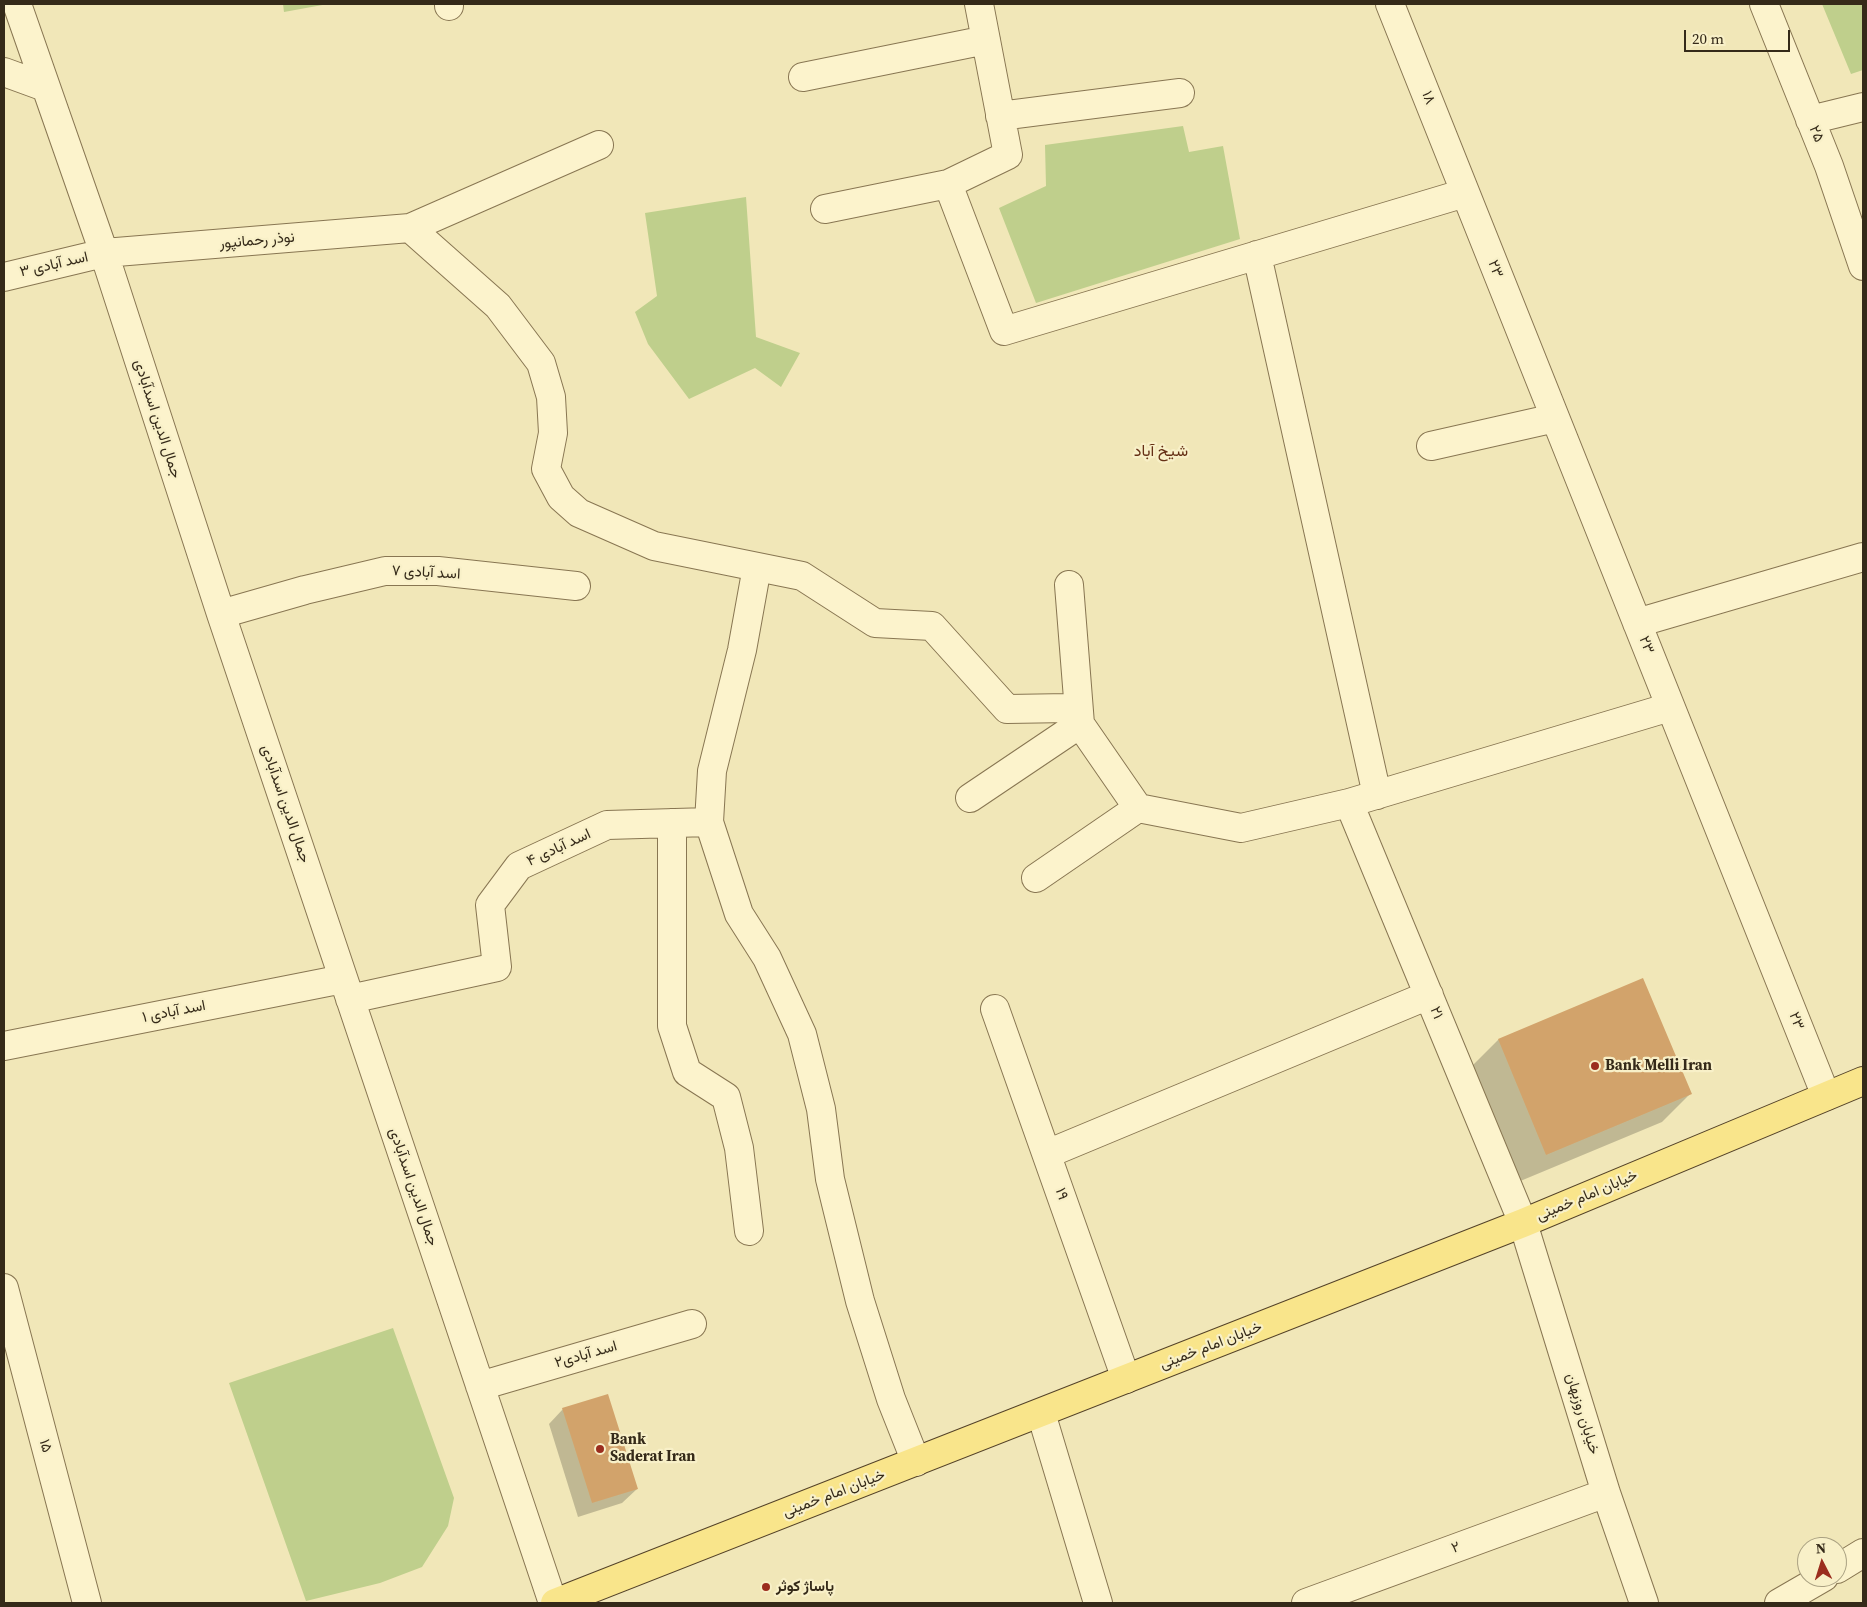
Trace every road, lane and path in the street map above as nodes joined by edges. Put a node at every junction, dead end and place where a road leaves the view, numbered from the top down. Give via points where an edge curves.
1 (17, 4) edge
2 (979, 4) edge
3 (1390, 4) edge
4 (1764, 4) edge
5 (986, 40) junction
6 (4, 72) edge
7 (803, 77) dead end
8 (45, 87) junction
9 (1180, 93) dead end
10 (1863, 106) edge
11 (1000, 116) junction
12 (1810, 120) junction
13 (599, 145) dead end
14 (948, 184) junction
15 (1465, 193) junction
16 (824, 209) dead end
17 (410, 228) junction
18 (104, 253) junction
19 (1257, 255) junction
20 (1863, 266) edge
21 (4, 277) edge
22 (1555, 418) junction
23 (1431, 446) dead end
24 (1863, 557) edge
25 (756, 567) junction
26 (1069, 585) dead end
27 (576, 586) dead end
28 (221, 614) junction
29 (1637, 623) junction
30 (1670, 707) junction
31 (1080, 724) junction
32 (1377, 795) junction
33 (970, 798) dead end
34 (1349, 803) junction
35 (1138, 808) junction
36 (709, 822) junction
37 (672, 823) junction
38 (1036, 878) dead end
39 (347, 989) junction
40 (1429, 995) junction
41 (996, 1009) dead end
42 (4, 1046) edge
43 (1863, 1081) edge
44 (1826, 1096) junction
45 (1047, 1154) junction
46 (1523, 1223) junction
47 (749, 1231) dead end
48 (4, 1288) edge
49 (692, 1324) dead end
50 (12, 1354) edge
51 (1126, 1379) junction
52 (480, 1386) junction
53 (1041, 1413) junction
54 (916, 1462) junction
55 (1606, 1493) junction
56 (1863, 1554) edge
57 (1847, 1563) edge
58 (1807, 1587) edge
59 (87, 1603) edge
60 (554, 1603) edge
61 (1098, 1603) edge
62 (1306, 1603) edge
63 (1644, 1603) edge
64 (1779, 1603) edge

1 - 8 street, جمال الدین اسدآبادی
2 - 5 street
3 - 15 street, ۱۸
4 - 12 street, ۲۵
5 - 7 street
5 - 11 street
6 - 8 street
8 - 18 street, جمال الدین اسدآبادی
9 - 11 street
10 - 12 street
11 - 14 street via 1008,155
12 - 20 street, ۲۵
13 - 17 street, نوذر رحمانپور
14 - 16 street
14 - 19 street via 1004,331
15 - 19 street
15 - 22 street, ۲۳
17 - 18 street, نوذر رحمانپور
17 - 25 street via 498,306 541,363 551,397 553,434 546,469 561,497 579,513 654,546
18 - 21 street, اسد آبادی ۳
18 - 28 street, جمال الدین اسدآبادی
19 - 32 street
22 - 23 street
22 - 29 street, ۲۳
24 - 29 street
25 - 31 street via 802,576 875,623 932,626 1007,709 1069,708
25 - 36 street via 742,650 712,771
26 - 31 street
27 - 28 street, اسد آبادی ۷ via 438,571 384,571
28 - 39 street, جمال الدین اسدآبادی
29 - 30 street, ۲۳
30 - 32 street
30 - 44 street, ۲۳
31 - 33 street
31 - 35 street
32 - 34 street
34 - 35 street via 1241,828
34 - 40 street, ۲۱
35 - 38 street
36 - 37 street, اسد آبادی ۴
36 - 54 street via 739,914 767,958 802,1034 821,1109 830,1179 860,1301 891,1399
37 - 39 street, اسد آبادی ۴ via 606,825 519,866 490,905 497,967
37 - 47 street via 672,1026 687,1072 726,1097 739,1148
39 - 42 street, اسد آبادی ۱
39 - 52 street, جمال الدین اسدآبادی
40 - 45 street
40 - 46 street, ۲۱
41 - 45 street, ۱۹
43 - 44 main road, خیابان امام خمینی
44 - 46 main road, خیابان امام خمینی
45 - 51 street, ۱۹
46 - 51 main road, خیابان امام خمینی
46 - 55 street, خیابان روزبهان
48 - 50 street, ۱۵
49 - 52 street, اسد آبادی۲
50 - 59 street, ۱۵
51 - 53 main road, خیابان امام خمینی
52 - 60 street, جمال الدین اسدآبادی
53 - 54 main road, خیابان امام خمینی
53 - 61 street
54 - 60 main road, خیابان امام خمینی
55 - 62 street, ۲
55 - 63 street, خیابان روزبهان
56 - 57 street
58 - 64 street

